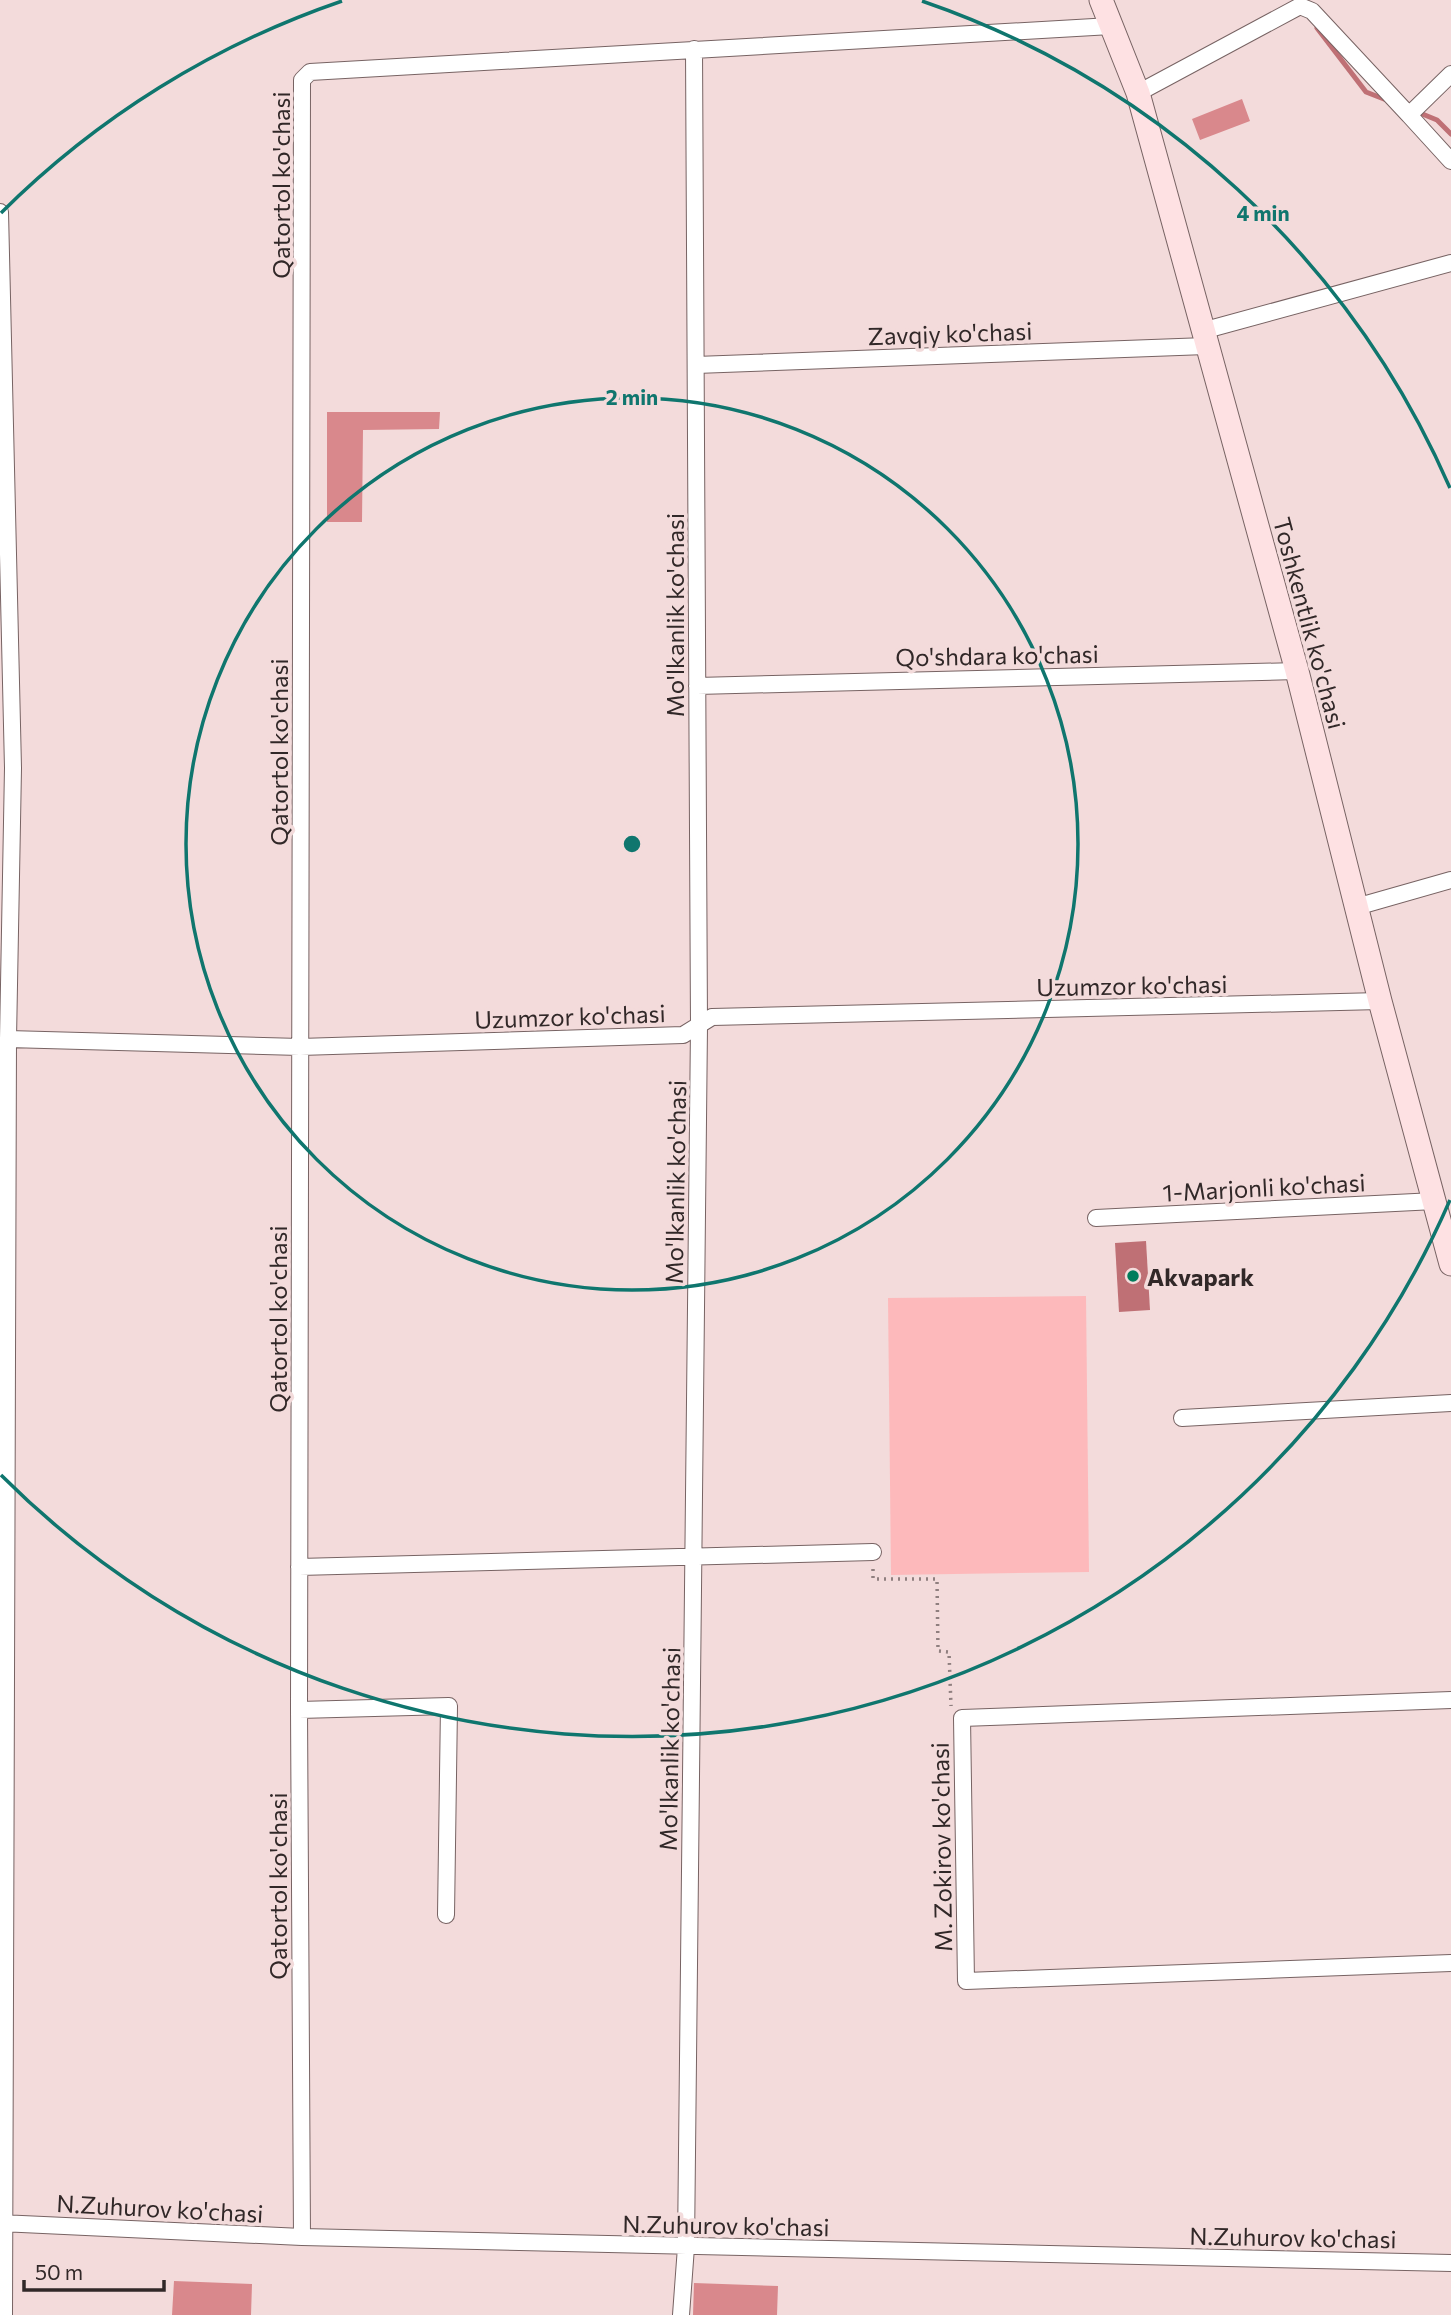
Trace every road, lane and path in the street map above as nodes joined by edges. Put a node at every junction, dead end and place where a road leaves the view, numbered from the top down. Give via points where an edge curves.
1 (1101, 0) edge
2 (1111, 26) junction
3 (694, 49) junction
4 (1451, 74) edge
5 (1138, 93) junction
6 (1409, 115) junction
7 (1451, 161) edge
8 (0, 212) edge
9 (1451, 264) edge
10 (1204, 338) junction
11 (696, 365) junction
12 (1297, 671) junction
13 (697, 686) junction
14 (7, 768) edge
15 (1451, 880) edge
16 (1356, 906) junction
17 (1380, 1002) junction
18 (699, 1026) junction
19 (8, 1039) junction
20 (300, 1047) junction
21 (1435, 1201) junction
22 (1096, 1218) dead end
23 (1451, 1264) edge
24 (1451, 1403) edge
25 (1182, 1418) dead end
26 (873, 1552) joint
27 (694, 1555) junction
28 (299, 1567) junction
29 (1451, 1700) edge
30 (299, 1710) junction
31 (962, 1718) junction
32 (4, 1865) edge
33 (446, 1915) dead end
34 (1451, 1962) edge
35 (2, 2223) edge
36 (302, 2237) junction
37 (686, 2247) junction
38 (1451, 2263) edge
39 (4, 2315) edge
40 (681, 2315) edge

1 - 2 main road, Toshkentlik ko'chasi
2 - 3 street, Qatortol ko'chasi
2 - 5 main road, Toshkentlik ko'chasi
3 - 11 street, Mo'lkanlik ko'chasi
3 - 20 street, Qatortol ko'chasi via 310,72 302,80
4 - 6 street
5 - 6 street via 1300,6 1312,11
5 - 10 main road, Toshkentlik ko'chasi
6 - 7 street
8 - 14 street
9 - 10 street, Zavqiy ko'chasi
10 - 11 street, Zavqiy ko'chasi
10 - 12 main road, Toshkentlik ko'chasi
11 - 13 street, Mo'lkanlik ko'chasi
12 - 13 street, Qo'shdara ko'chasi
12 - 16 main road, Toshkentlik ko'chasi
13 - 18 street, Mo'lkanlik ko'chasi
14 - 19 street
15 - 16 street
16 - 17 main road, Toshkentlik ko'chasi
17 - 18 street, Uzumzor ko'chasi via 712,1017
17 - 21 main road, Toshkentlik ko'chasi
18 - 20 street, Uzumzor ko'chasi via 683,1035
18 - 27 street, Mo'lkanlik ko'chasi
19 - 20 street, Uzumzor ko'chasi
19 - 32 street
20 - 28 street, Qatortol ko'chasi
21 - 22 street, 1-Marjonli ko'chasi
21 - 23 main road, Toshkentlik ko'chasi
24 - 25 street
26 - 27 street
26 - 31 path via 873,1579 937,1579 938,1651 949,1651 948,1704
27 - 28 street
27 - 37 street, Mo'lkanlik ko'chasi
28 - 30 street, Qatortol ko'chasi
29 - 31 street, M. Zokirov ko'chasi
30 - 33 street via 449,1706
30 - 36 street, Qatortol ko'chasi
31 - 34 street, M. Zokirov ko'chasi via 966,1981
32 - 35 street
35 - 36 street, N.Zuhurov ko'chasi
35 - 39 street
36 - 37 street, N.Zuhurov ko'chasi
37 - 38 street, N.Zuhurov ko'chasi
37 - 40 street, Mo'lkanlik ko'chasi

